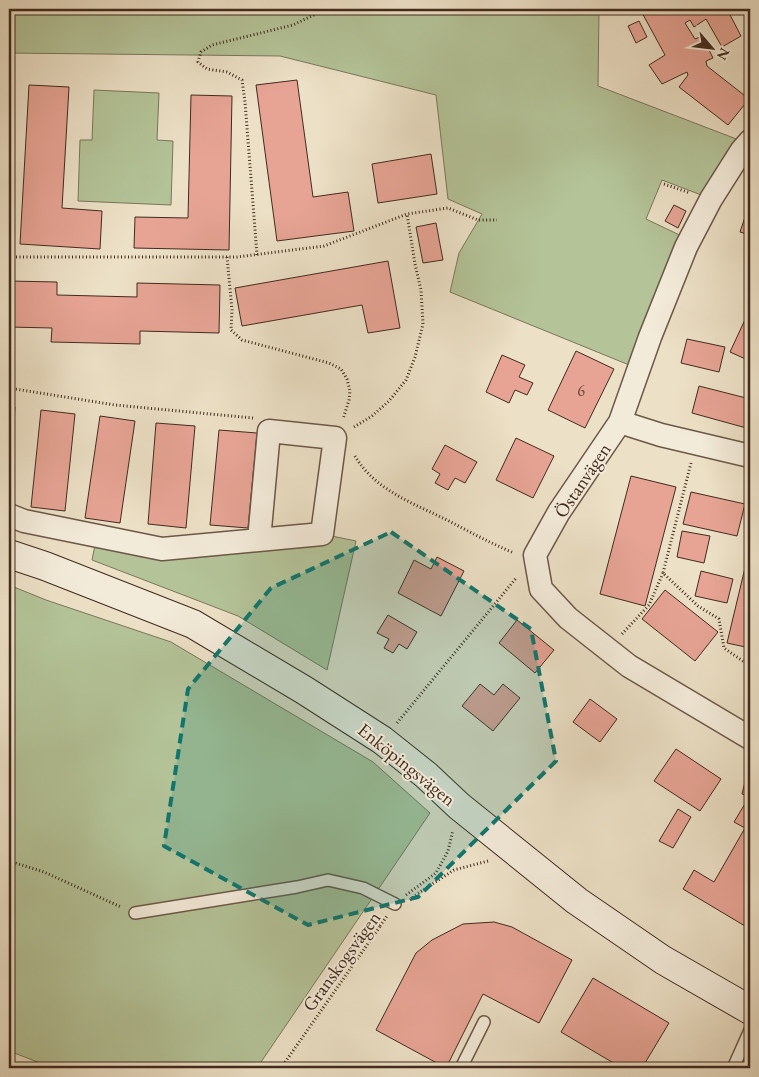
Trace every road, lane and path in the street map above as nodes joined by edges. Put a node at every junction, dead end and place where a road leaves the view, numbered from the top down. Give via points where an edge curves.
1 (320, 9) edge
2 (10, 82) edge
3 (9, 97) edge
4 (750, 141) edge
5 (407, 214) junction
6 (497, 220) dead end
7 (257, 254) junction
8 (9, 257) edge
9 (227, 257) junction
10 (620, 422) junction
11 (342, 425) dead end
12 (352, 428) dead end
13 (696, 443) junction
14 (750, 456) edge
15 (9, 515) edge
16 (259, 540) junction
17 (9, 554) edge
18 (535, 555) junction
19 (663, 573) junction
20 (608, 650) junction
21 (750, 664) edge
22 (397, 723) dead end
23 (750, 738) edge
24 (458, 806) junction
25 (520, 856) junction
26 (9, 861) edge
27 (397, 908) junction
28 (135, 913) joint
29 (380, 926) junction
30 (750, 1010) edge
31 (484, 1022) dead end
32 (750, 1030) edge
33 (281, 1068) edge
34 (461, 1068) edge
35 (733, 1068) edge

1 - 7 path via 318,14 293,25 212,46 201,52 198,62 242,80
2 - 3 path
4 - 10 street, Östanvägen via 712,199 686,247
5 - 6 path via 448,208 478,220
5 - 7 path via 324,246
5 - 12 path via 421,290 423,324 415,357 406,380 389,401
7 - 9 path
8 - 9 path
9 - 11 path via 231,330 242,340 330,363 341,369 350,390
10 - 13 street
10 - 18 street, Östanvägen via 559,512
13 - 14 street
13 - 19 path
15 - 16 street via 162,549
16 - 16 street via 322,534 335,438 270,431
17 - 24 street, Enköpingsvägen via 193,624 382,740
18 - 20 street via 541,589 568,618
18 - 22 path
19 - 20 path via 649,605
19 - 21 path via 698,606 719,619 724,648
20 - 23 street via 629,666
24 - 25 street, Enköpingsvägen
24 - 27 path via 448,851 436,872
25 - 27 path, Granskogsvägen via 454,870
25 - 30 street, Enköpingsvägen via 577,901 663,960
26 - 28 path via 44,872
27 - 28 lane via 363,888 328,880
27 - 29 path
27 - 29 path, Granskogsvägen
29 - 33 path, Granskogsvägen
31 - 34 lane
32 - 35 lane

